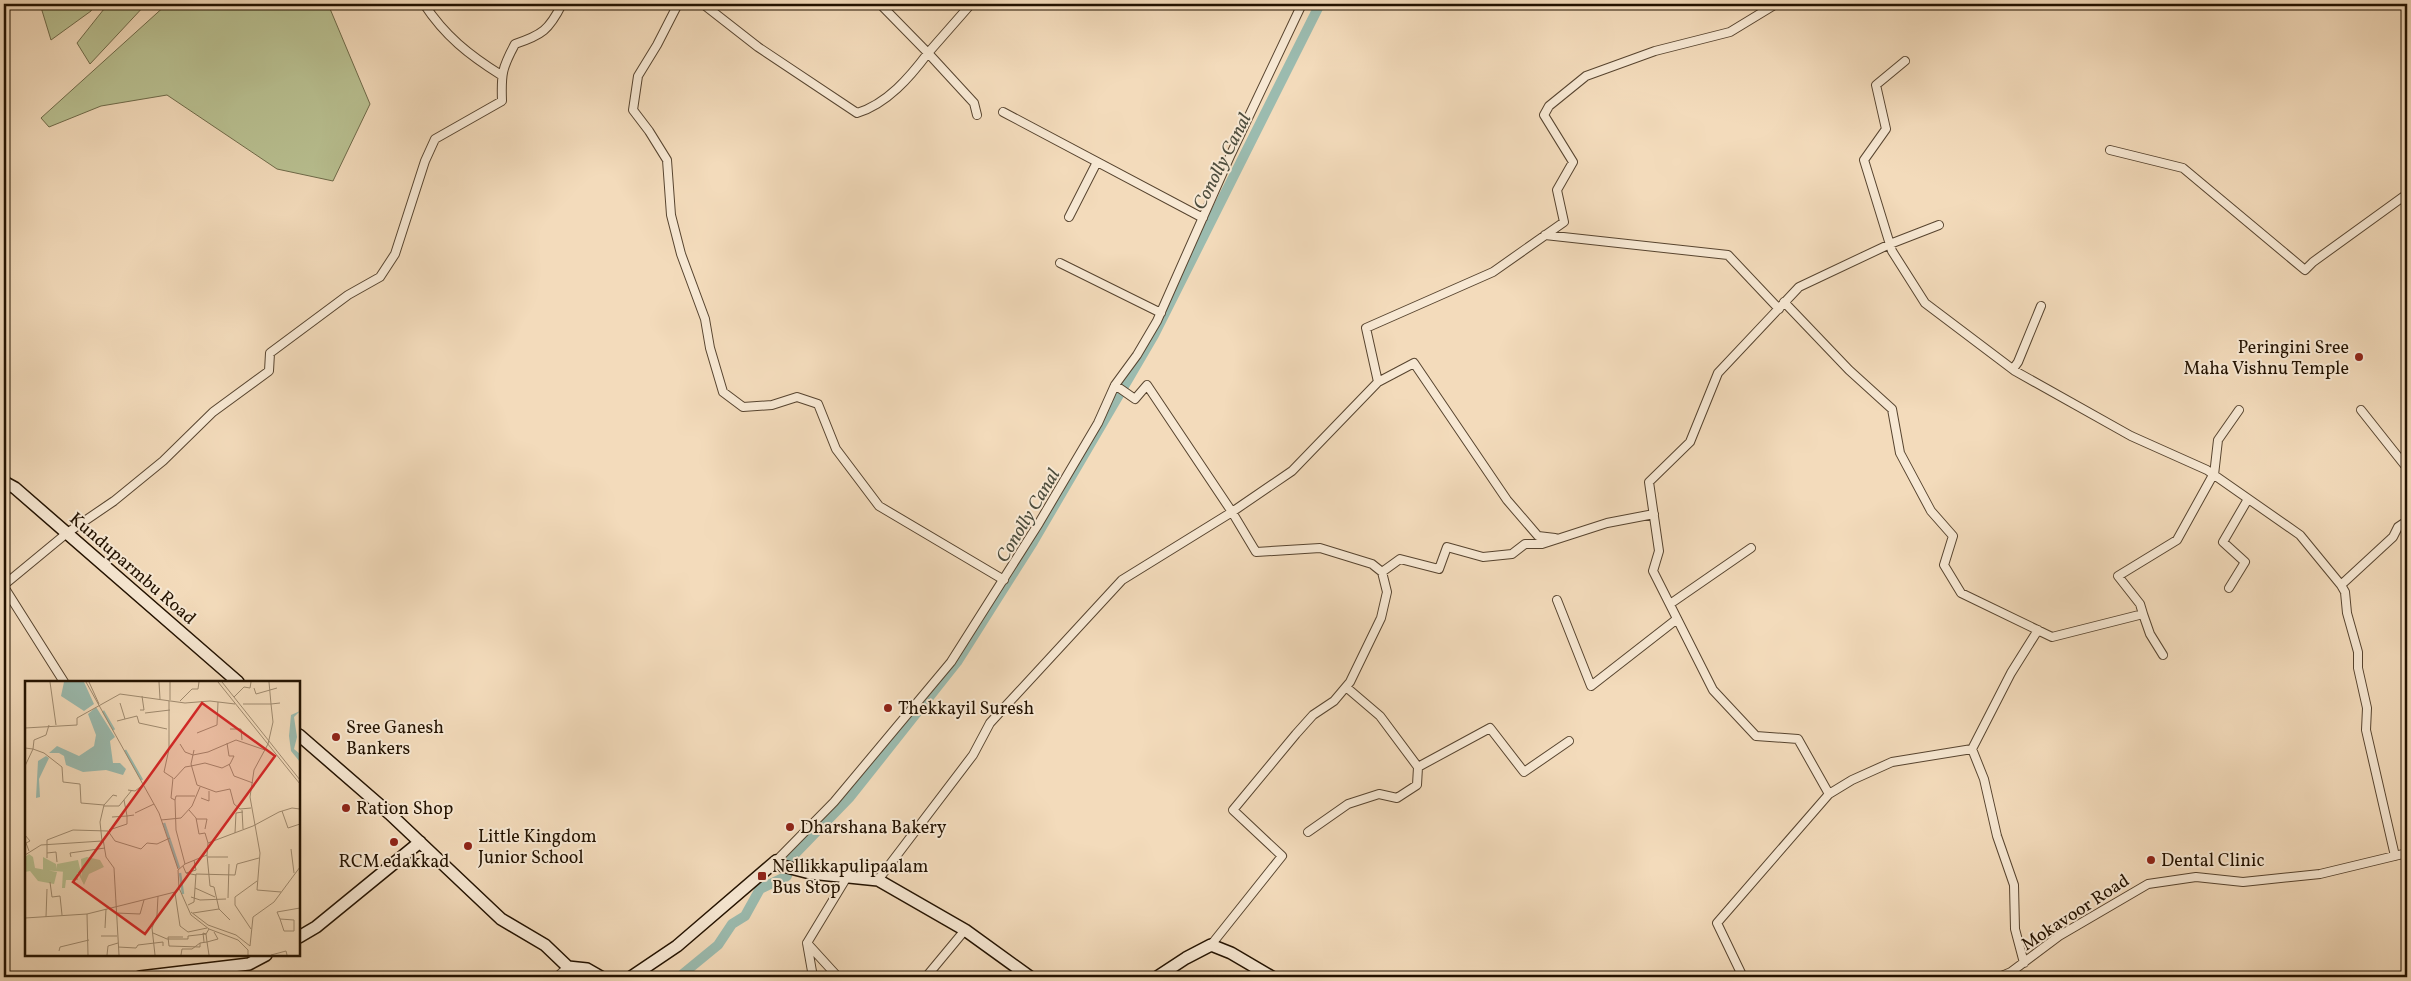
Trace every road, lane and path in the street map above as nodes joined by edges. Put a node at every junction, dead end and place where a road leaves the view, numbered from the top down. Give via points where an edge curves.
1 (424, 4) edge
2 (562, 4) edge
3 (678, 4) edge
4 (703, 4) edge
5 (880, 4) edge
6 (971, 4) edge
7 (1302, 4) edge
8 (1776, 4) edge
9 (928, 54) junction
10 (1905, 61) dead end
11 (502, 75) junction
12 (1003, 112) dead end
13 (977, 115) dead end
14 (2110, 150) dead end
15 (1097, 162) junction
16 (2407, 194) edge
17 (1069, 217) dead end
18 (1203, 218) junction
19 (1939, 225) dead end
20 (1545, 235) junction
21 (1890, 244) junction
22 (1060, 263) dead end
23 (1781, 306) junction
24 (2041, 306) dead end
25 (1160, 313) junction
26 (2013, 369) junction
27 (1378, 382) junction
28 (1116, 386) junction
29 (2239, 410) dead end
30 (2361, 410) dead end
31 (2407, 468) edge
32 (2214, 475) junction
33 (4, 482) edge
34 (2248, 499) junction
35 (1232, 512) junction
36 (1654, 514) junction
37 (2407, 521) edge
38 (67, 533) junction
39 (1557, 538) junction
40 (1751, 548) dead end
41 (1382, 572) junction
42 (1004, 580) junction
43 (2341, 585) junction
44 (4, 586) edge
45 (2229, 588) dead end
46 (1557, 600) dead end
47 (1670, 604) junction
48 (2143, 614) junction
49 (1677, 619) junction
50 (2038, 630) junction
51 (2163, 655) dead end
52 (63, 681) edge
53 (237, 681) edge
54 (1346, 687) junction
55 (301, 741) edge
56 (1569, 741) dead end
57 (1972, 748) junction
58 (1418, 767) junction
59 (1829, 794) junction
60 (1308, 832) dead end
61 (420, 842) junction
62 (2407, 853) edge
63 (2395, 856) junction
64 (780, 864) junction
65 (847, 877) junction
66 (878, 880) junction
67 (965, 930) junction
68 (300, 936) edge
69 (807, 943) junction
70 (1211, 945) junction
71 (264, 956) edge
72 (2024, 963) junction
73 (568, 967) junction
74 (2012, 975) edge
75 (140, 977) edge
76 (558, 977) edge
77 (601, 977) edge
78 (631, 977) edge
79 (813, 977) edge
80 (838, 977) edge
81 (926, 977) edge
82 (1030, 977) edge
83 (1157, 977) edge
84 (1272, 977) edge
85 (1737, 977) edge
86 (1999, 977) edge

1 - 11 street via 435,21 471,57
2 - 11 street via 553,23 540,35 515,44
3 - 42 street via 638,76 632,110 667,160 671,215 681,254 705,319 723,392 743,407 772,405 797,397 818,404 836,449 880,506
4 - 9 street via 758,47 857,113 869,110 909,78
5 - 9 street
6 - 9 street
7 - 18 street
8 - 20 street via 1730,32 1655,52 1586,76 1549,106 1544,116 1573,162 1557,190 1564,222
9 - 13 street via 974,103
10 - 21 street via 1876,85 1886,129 1864,160
11 - 38 street via 502,101 435,139 395,254 380,277 348,295 270,353 269,371 213,412 163,461
12 - 15 street
14 - 16 street via 2183,168 2304,270
15 - 17 street
15 - 18 street
18 - 25 street
19 - 21 street
20 - 23 street via 1728,255
20 - 27 street via 1493,272 1366,328
21 - 23 street via 1799,287
21 - 26 street via 1925,303
22 - 25 street
23 - 36 street via 1718,373 1690,442 1649,482
23 - 50 street via 1892,410 1900,453 1931,511 1953,536 1944,565 1961,593
24 - 26 street
25 - 28 street
26 - 32 street via 2131,436
27 - 35 street via 1292,471
27 - 39 street via 1414,363 1507,500 1538,536
28 - 35 street via 1135,399 1147,385
28 - 42 street via 1083,449
29 - 32 street via 2218,440
30 - 31 street
32 - 34 street
32 - 48 street via 2177,540 2118,576 2140,604
33 - 38 main road, Kunduparmbu Road
34 - 43 street via 2300,534
34 - 45 street via 2223,542 2245,562
35 - 41 street via 1256,552 1320,548 1372,564
35 - 66 street via 1122,580 990,723 973,755
36 - 39 street via 1607,523
36 - 47 street via 1659,551 1653,571
37 - 43 street
38 - 44 street
38 - 53 main road, Kunduparmbu Road
39 - 41 street via 1542,544 1525,544 1512,554 1483,557 1447,547 1439,569 1400,559
40 - 47 street
41 - 54 street via 1387,592 1381,618
42 - 64 street via 933,686
43 - 63 street via 2358,652 2358,668 2367,708 2366,730
44 - 52 street
46 - 49 street via 1590,686
47 - 49 street
48 - 50 street via 2052,637
48 - 51 street
49 - 59 street via 1712,690 1756,736 1798,739
50 - 57 street via 2010,673
54 - 58 street via 1380,716
54 - 70 street via 1334,701 1313,715 1234,810 1282,856
55 - 61 main road
56 - 58 street via 1524,772 1490,728
57 - 59 street via 1892,762
57 - 72 street via 1984,778 1997,836 2014,885 2015,929
58 - 60 street via 1417,785 1397,798 1379,794 1348,804
59 - 85 street via 1717,923 1741,972
61 - 68 main road
61 - 73 main road via 501,919 545,945
62 - 63 street, Mokavoor Road
63 - 72 street, Mokavoor Road via 2320,874 2244,882 2196,877 2148,884 2059,936
64 - 65 main road via 821,875
64 - 78 main road via 677,946
65 - 66 main road
65 - 69 street
66 - 67 main road
67 - 81 street
67 - 82 main road
69 - 79 street
69 - 80 street
70 - 83 main road
70 - 84 main road
71 - 75 main road via 249,964
72 - 74 street, Mokavoor Road
73 - 76 street
73 - 77 main road via 586,969
74 - 86 street, Mokavoor Road

